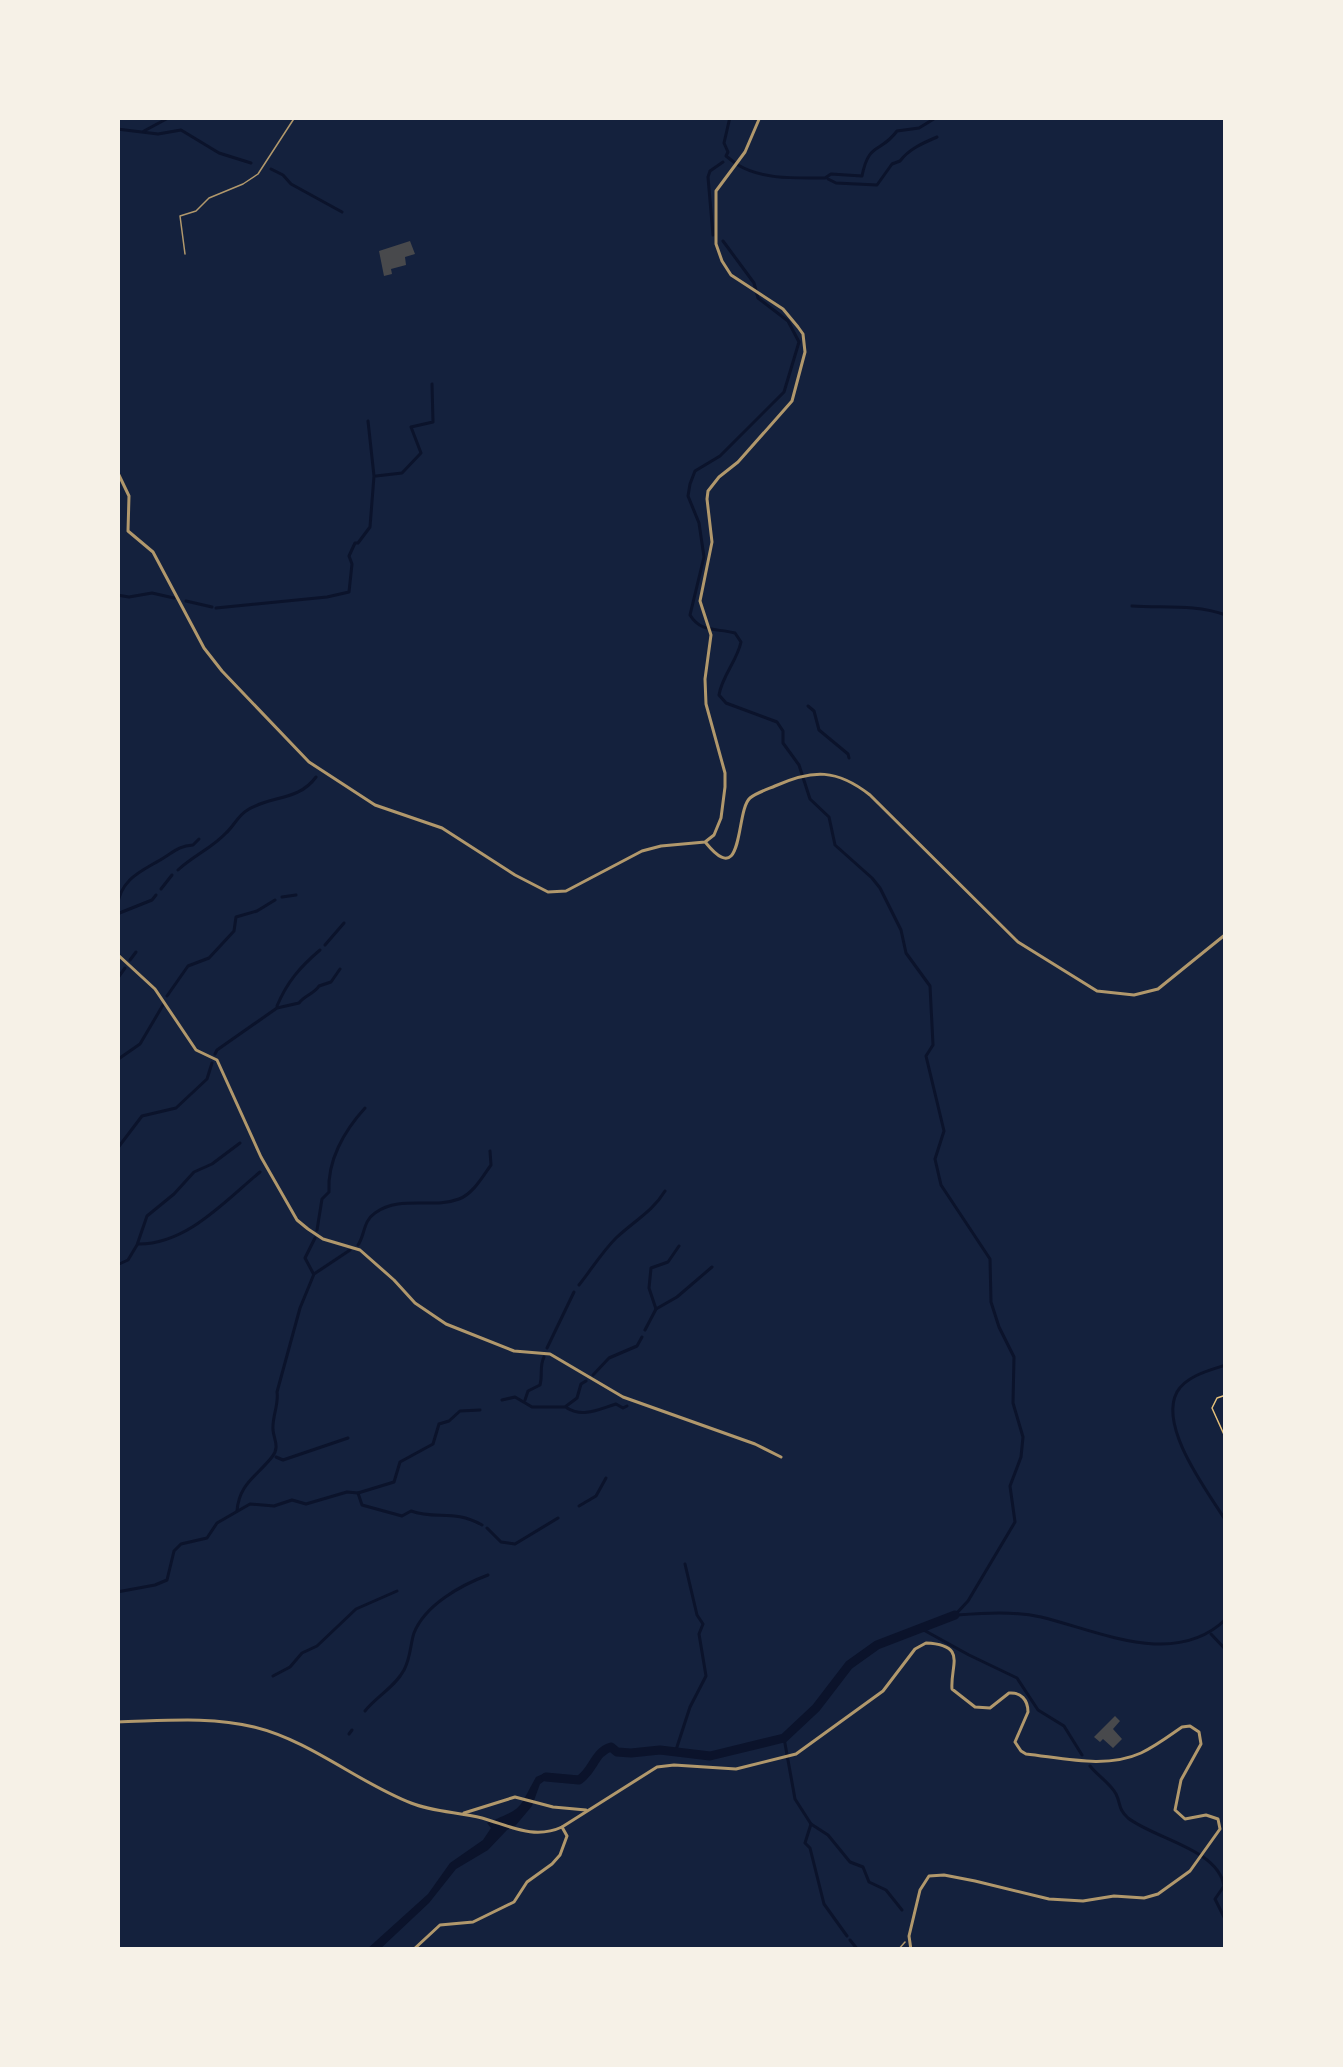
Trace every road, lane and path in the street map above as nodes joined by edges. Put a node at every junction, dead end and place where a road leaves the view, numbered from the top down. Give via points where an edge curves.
1 (295, 117) edge
2 (760, 117) edge
3 (185, 254) dead end
4 (117, 471) edge
5 (705, 842) junction
6 (1226, 934) edge
7 (117, 954) edge
8 (1226, 1395) edge
9 (1226, 1439) edge
10 (781, 1456) dead end
11 (117, 1722) edge
12 (588, 1810) junction
13 (464, 1814) junction
14 (562, 1827) junction
15 (909, 1940) junction
16 (413, 1950) edge
17 (898, 1950) edge
18 (911, 1950) edge

1 - 3 lane via 257,174 180,216
2 - 5 street via 716,191 718,253 731,275 783,309 805,352 791,401 706,499 706,704 724,773 721,818
4 - 5 street via 129,496 128,531 153,552 212,661 309,762 375,805 442,828 548,892 566,891 642,850
5 - 6 street via 715,854 735,854 750,798 809,775 834,775 857,785 1018,942 1097,991 1158,989
7 - 10 street via 155,989 196,1050 217,1060 296,1220 360,1250 446,1324 514,1351 550,1354 623,1397
8 - 9 path via 1212,1408
11 - 13 street via 256,1727 407,1802
12 - 13 street via 514,1797
12 - 14 street
12 - 15 street via 664,1765 736,1769 788,1758 887,1688 926,1643 949,1649 954,1693 975,1708 990,1708 1009,1693 1024,1699 1027,1716 1015,1742 1026,1754 1115,1760 1182,1727 1202,1737 1175,1807 1185,1820 1218,1819 1220,1832 1190,1871 1158,1894 1049,1899 932,1875 920,1890
13 - 14 street via 536,1834
14 - 16 street via 560,1855 514,1902 473,1922 440,1924
15 - 17 lane
15 - 18 street

